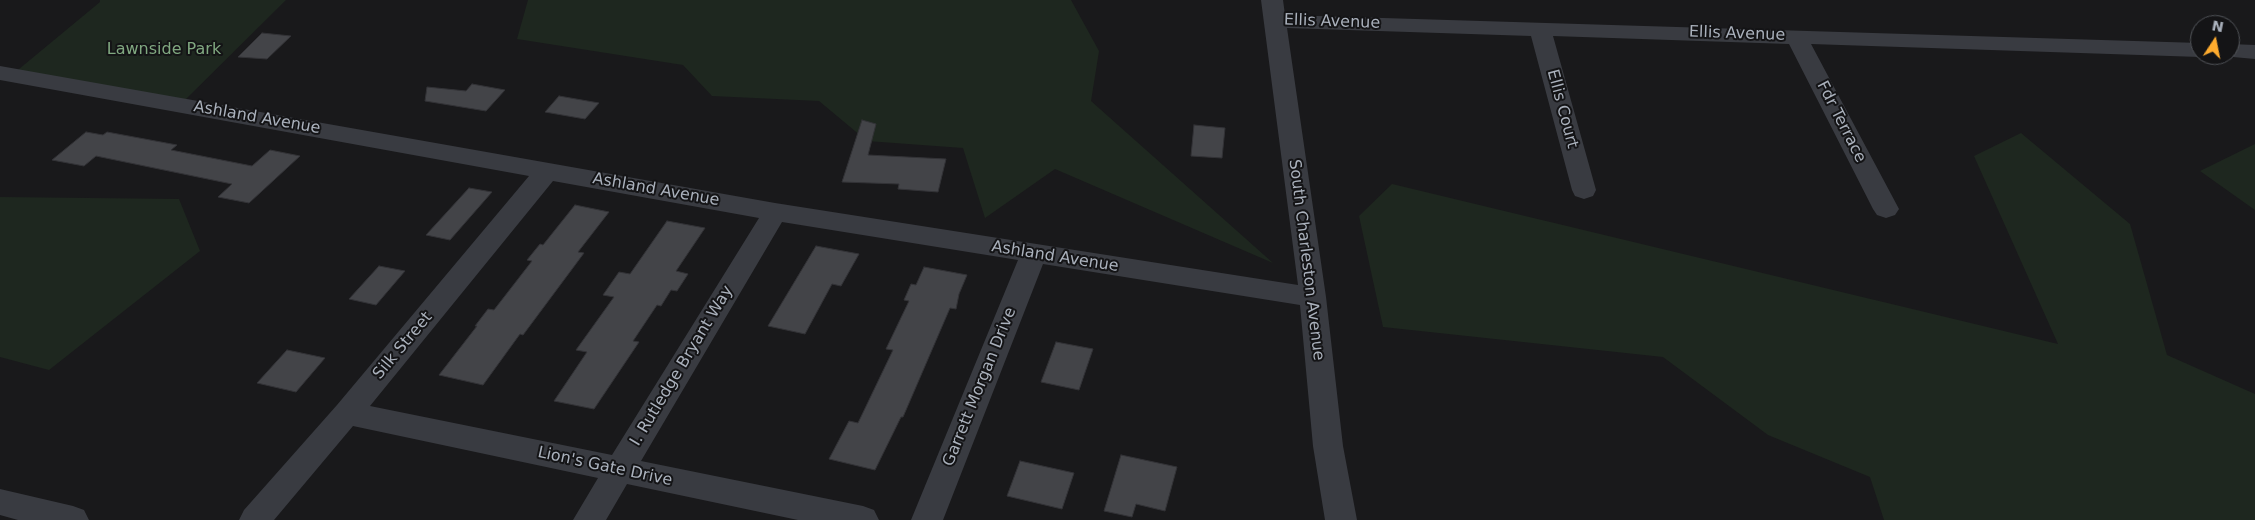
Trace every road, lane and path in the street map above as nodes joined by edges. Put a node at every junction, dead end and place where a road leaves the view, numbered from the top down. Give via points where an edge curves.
1 (1273, 10) edge
2 (1540, 28) junction
3 (1796, 36) junction
4 (2190, 50) edge
5 (2240, 51) edge
6 (2255, 52) edge
7 (0, 72) edge
8 (548, 170) junction
9 (1584, 190) dead end
10 (1886, 209) dead end
11 (775, 212) junction
12 (1034, 254) junction
13 (1313, 297) junction
14 (347, 413) junction
15 (618, 470) junction
16 (0, 502) edge
17 (73, 520) edge
18 (255, 520) edge
19 (589, 520) edge
20 (863, 520) edge
21 (927, 520) edge
22 (1341, 520) edge

1 - 2 street, Ellis Avenue
1 - 13 street, South Charleston Avenue
2 - 3 street, Ellis Avenue
2 - 9 street, Ellis Court
3 - 4 street, Ellis Avenue
3 - 10 street, Fdr Terrace
5 - 6 street
7 - 8 street, Ashland Avenue
8 - 11 street, Ashland Avenue
8 - 14 street, Silk Street
11 - 12 street, Ashland Avenue
11 - 15 street, I. Rutledge Bryant Way
12 - 13 street, Ashland Avenue
12 - 21 street, Garrett Morgan Drive
13 - 22 street, South Charleston Avenue via 1328,446
14 - 15 street, Lion's Gate Drive
14 - 18 street, Silk Street
15 - 19 street, I. Rutledge Bryant Way
15 - 20 street, Lion's Gate Drive
16 - 17 street

